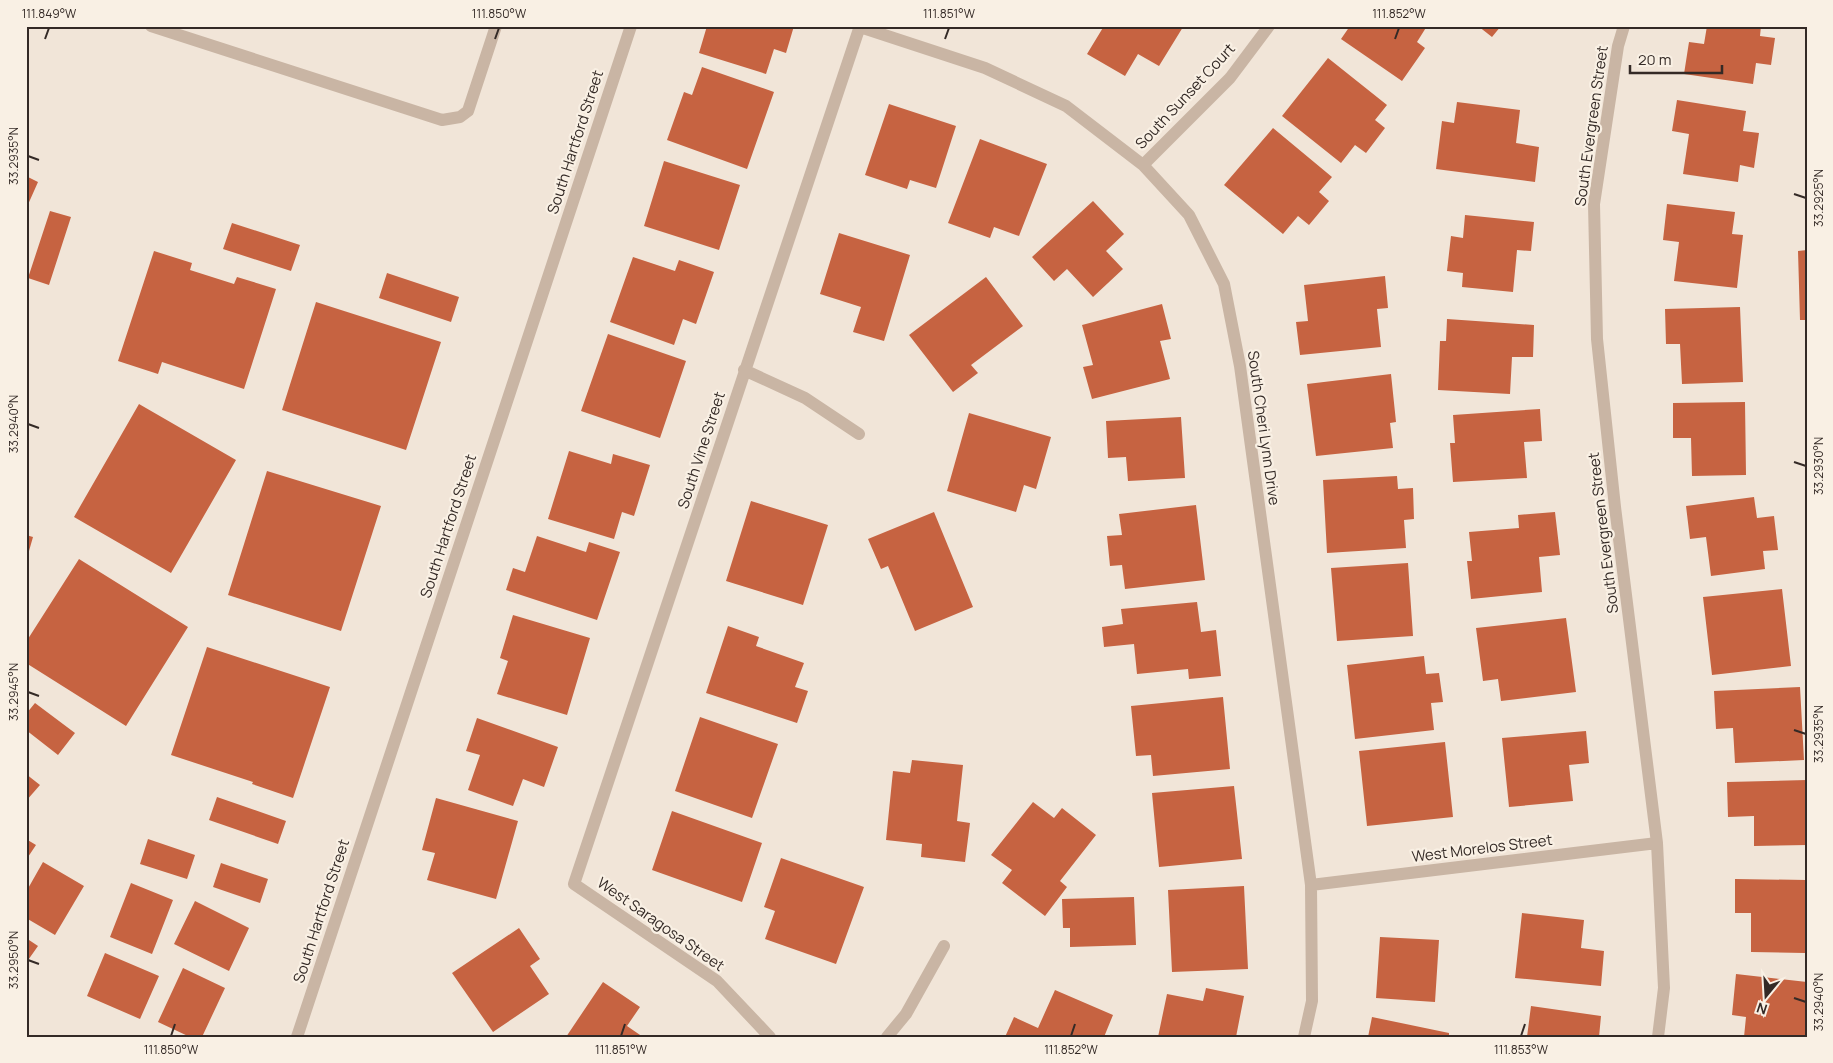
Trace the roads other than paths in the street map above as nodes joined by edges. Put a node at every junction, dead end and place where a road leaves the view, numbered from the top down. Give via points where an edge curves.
1 (151, 26) edge
2 (496, 26) edge
3 (631, 26) edge
4 (860, 26) edge
5 (1269, 26) edge
6 (1624, 26) edge
7 (1143, 165) junction
8 (744, 370) junction
9 (859, 434) dead end
10 (1657, 843) junction
11 (574, 884) joint
12 (1311, 885) junction
13 (944, 946) dead end
14 (297, 1037) edge
15 (770, 1037) edge
16 (887, 1037) edge
17 (1304, 1037) edge
18 (1658, 1037) edge

1 - 2 street via 442,120 460,118 468,111
3 - 14 street, South Hartford Street
4 - 7 street, South Cheri Lynn Drive via 985,68 1066,106
4 - 8 street, South Vine Street
5 - 7 street, South Sunset Court via 1230,78
6 - 10 street, South Evergreen Street via 1618,46 1594,204 1596,339
7 - 12 street, South Cheri Lynn Drive via 1188,215 1224,284 1240,366
8 - 9 street via 805,398
8 - 11 street, South Vine Street
10 - 12 street, West Morelos Street
10 - 18 street, South Evergreen Street via 1664,988
11 - 15 street, West Saragosa Street via 717,981
12 - 17 street, South Cheri Lynn Drive via 1312,1001
13 - 16 street via 906,1014

